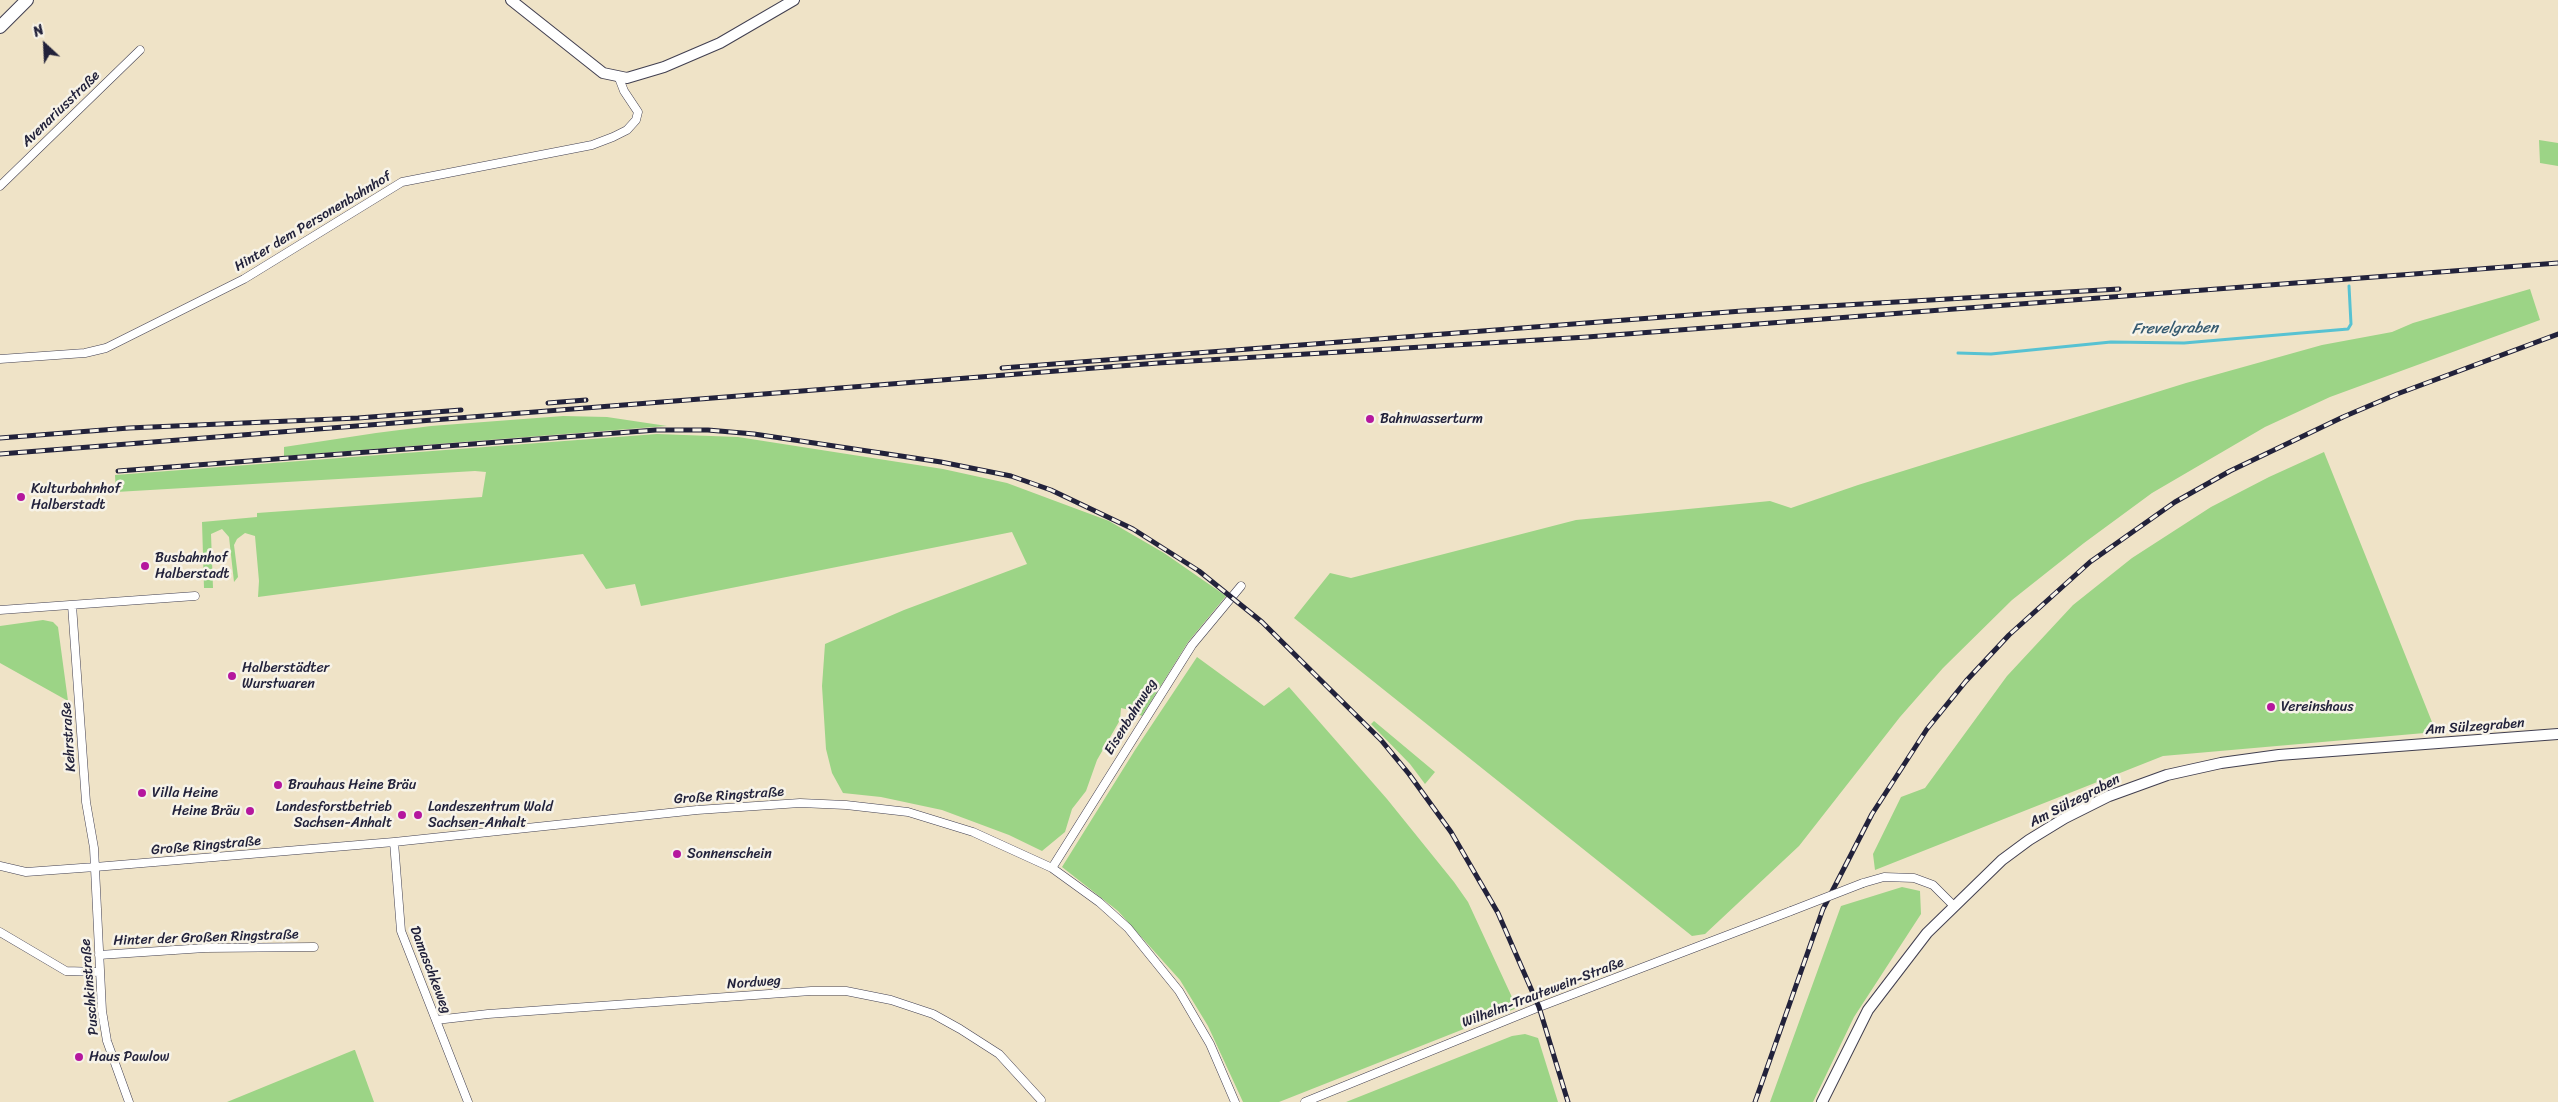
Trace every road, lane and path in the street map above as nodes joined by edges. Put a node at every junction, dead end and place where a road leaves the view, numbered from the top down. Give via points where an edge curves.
1 (27, 0) edge
2 (511, 0) edge
3 (794, 0) edge
4 (0, 27) edge
5 (140, 50) dead end
6 (619, 78) junction
7 (0, 186) edge
8 (0, 358) edge
9 (1241, 586) dead end
10 (195, 596) dead end
11 (72, 605) junction
12 (0, 610) edge
13 (2558, 734) edge
14 (394, 842) junction
15 (0, 866) edge
16 (96, 867) junction
17 (1052, 868) junction
18 (1953, 905) junction
19 (0, 932) edge
20 (314, 947) dead end
21 (99, 955) junction
22 (100, 972) junction
23 (436, 1020) junction
24 (1041, 1100) dead end
25 (129, 1102) edge
26 (468, 1102) edge
27 (1236, 1102) edge
28 (1304, 1102) edge
29 (1822, 1102) edge

1 - 4 main road
2 - 6 street via 603,73
3 - 6 street via 702,51 643,75
5 - 7 street, Avenariusstraße
6 - 8 street, Hinter dem Personenbahnhof via 638,112 627,130 592,145 402,182 244,279 97,351
9 - 17 street, Eisenbahnweg via 1192,645
10 - 11 street
11 - 12 street
11 - 16 street, Kehrstraße via 86,802
13 - 18 street, Am Sülzegraben via 2221,762 2168,775 2109,796 2046,829 2002,860
14 - 16 street, Große Ringstraße
14 - 17 street, Große Ringstraße via 697,810 800,803 837,804 908,812 940,820
14 - 23 street, Damaschkeweg via 401,931
15 - 16 street, Große Ringstraße via 26,872
16 - 21 street, Puschkinstraße
17 - 27 street, Große Ringstraße via 1099,902 1128,928 1157,962 1197,1018
18 - 28 street, Wilhelm-Trautewein-Straße, bridge via 1933,885 1914,878 1884,877 1863,883
18 - 29 street, Am Sülzegraben via 1900,965 1868,1010
19 - 22 street via 66,971
20 - 21 street, Hinter der Großen Ringstraße via 205,948
21 - 22 street, Puschkinstraße
22 - 25 street, Puschkinstraße via 107,1041
23 - 24 street, Nordweg via 498,1013 846,991 891,1000 932,1014 960,1029 998,1054
23 - 26 street, Damaschkeweg

